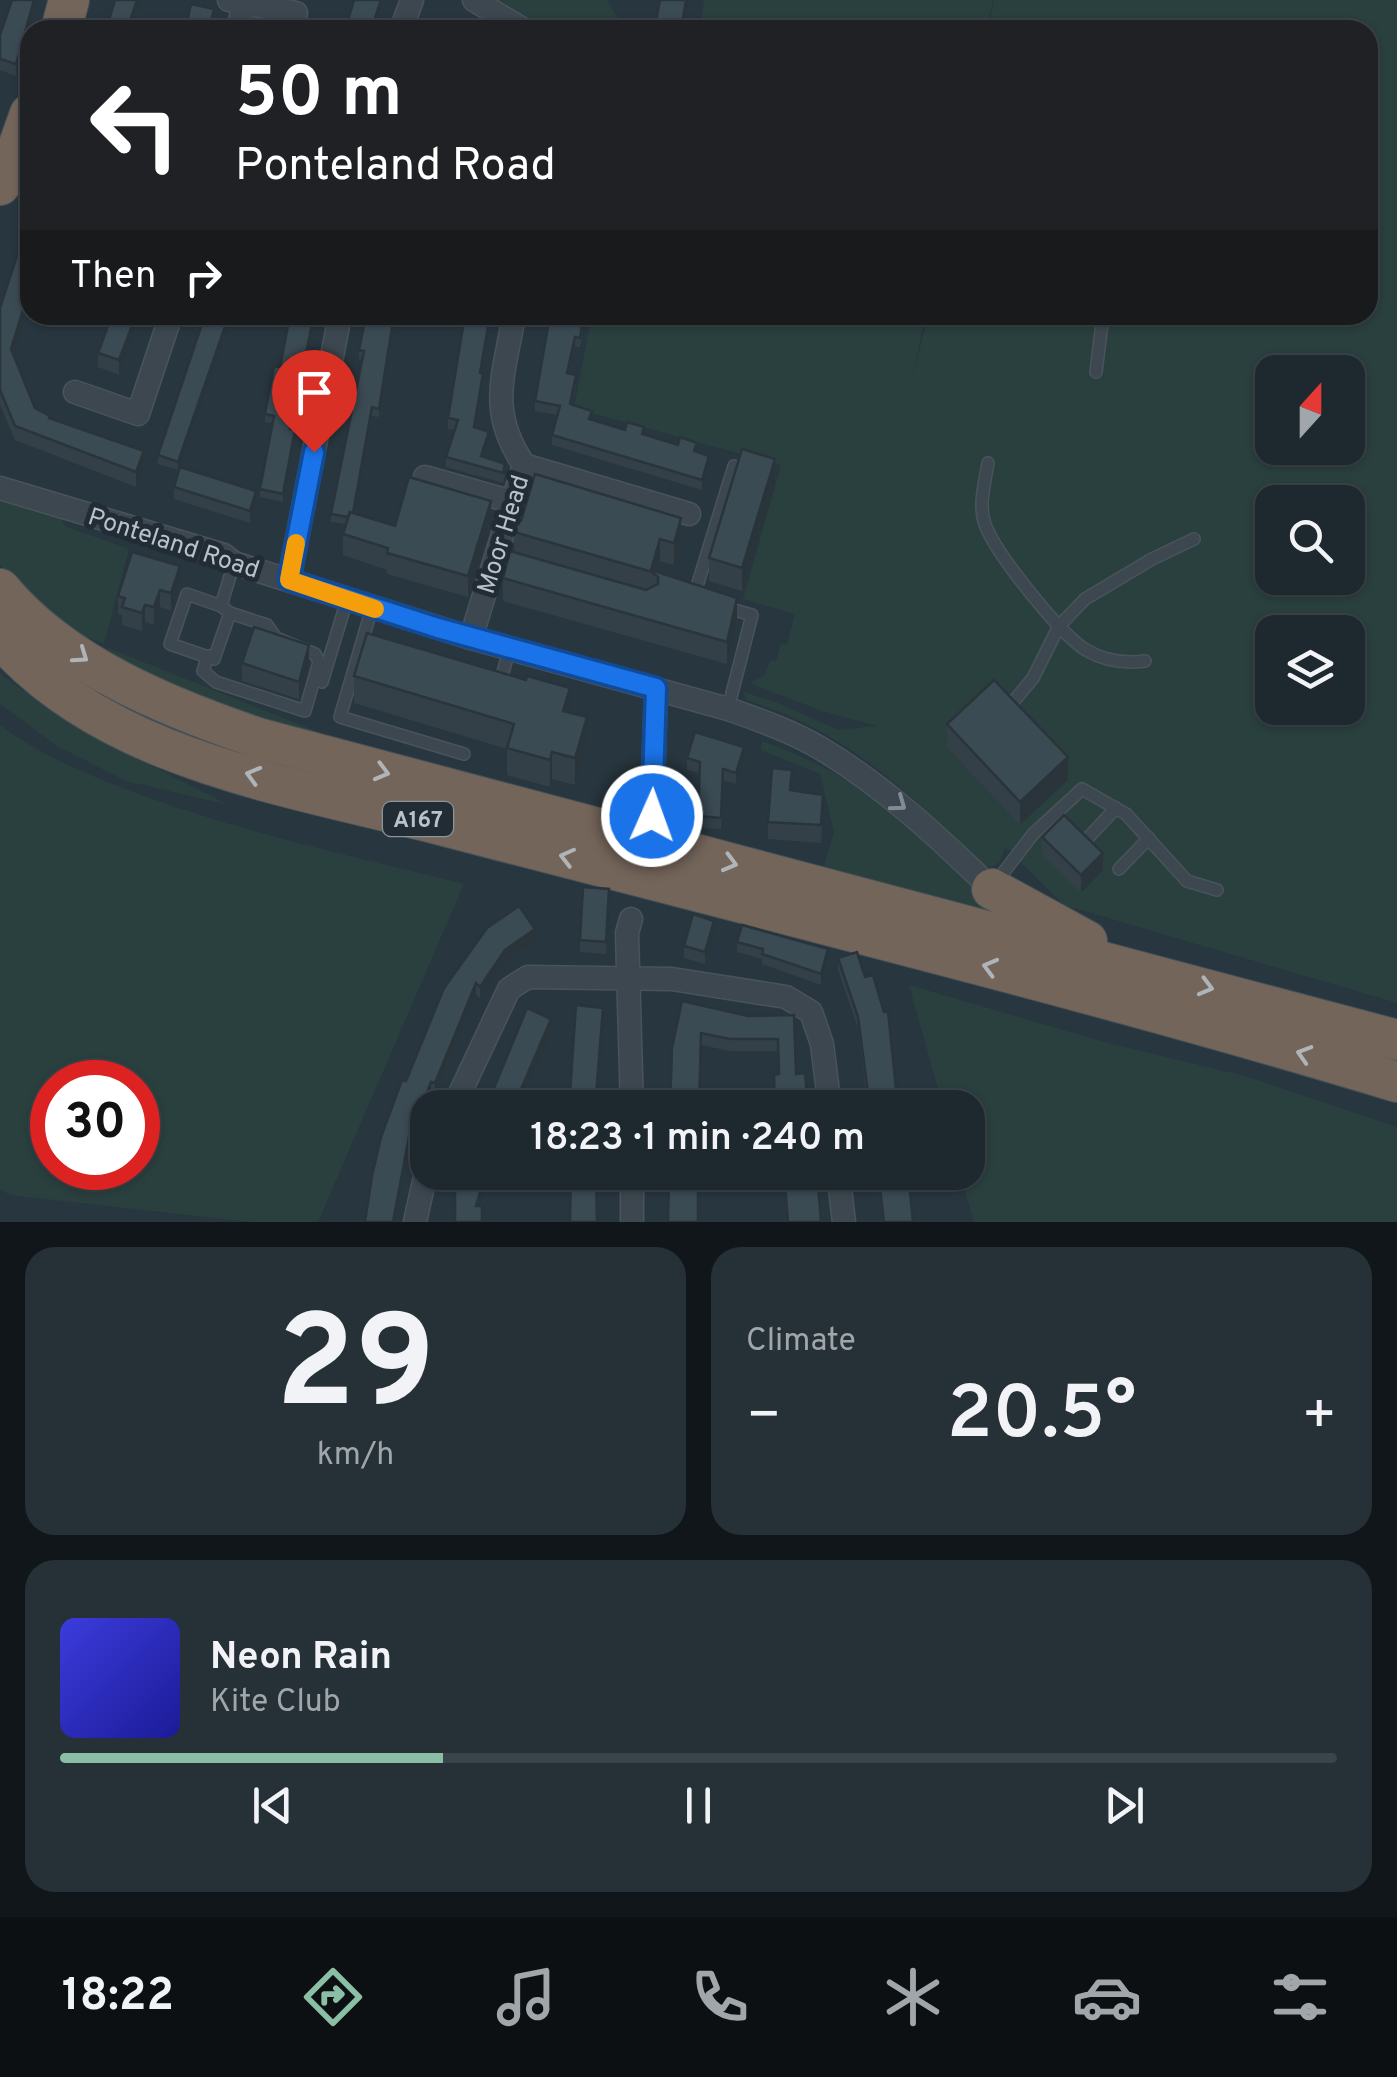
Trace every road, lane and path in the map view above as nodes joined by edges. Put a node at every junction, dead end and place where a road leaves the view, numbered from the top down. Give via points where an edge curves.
1 (474, 0) edge
2 (236, 2) edge
3 (296, 14) dead end
4 (507, 20) edge
5 (20, 135) edge
6 (4, 168) edge
7 (168, 325) edge
8 (338, 325) edge
9 (512, 325) edge
10 (1101, 325) edge
11 (1096, 372) dead end
12 (76, 392) dead end
13 (988, 464) dead end
14 (524, 465) junction
15 (734, 466) edge
16 (425, 477) edge
17 (0, 488) edge
18 (513, 502) junction
19 (689, 514) joint
20 (715, 524) junction
21 (1194, 539) dead end
22 (229, 559) junction
23 (289, 580) junction
24 (0, 589) edge
25 (347, 600) junction
26 (372, 608) junction
27 (226, 609) junction
28 (1059, 626) junction
29 (471, 638) junction
30 (363, 639) junction
31 (380, 644) edge
32 (510, 648) junction
33 (12, 651) edge
34 (208, 656) junction
35 (1145, 662) dead end
36 (484, 674) edge
37 (322, 682) dead end
38 (656, 688) junction
39 (1009, 707) edge
40 (728, 708) junction
41 (464, 754) dead end
42 (1116, 808) junction
43 (652, 816) dead end
44 (1148, 838) junction
45 (1086, 839) edge
46 (1119, 869) dead end
47 (992, 889) junction
48 (1217, 890) dead end
49 (631, 919) dead end
50 (1144, 971) junction
51 (629, 980) junction
52 (1397, 1040) edge
53 (1397, 1082) edge
54 (461, 1090) edge
55 (632, 1090) edge
56 (828, 1090) edge
57 (422, 1190) edge
58 (632, 1190) edge
59 (840, 1190) edge
60 (415, 1222) edge
61 (632, 1222) edge
62 (844, 1222) edge

1 - 4 street
2 - 3 street
5 - 6 highway
7 - 12 street via 138,414
8 - 23 street
9 - 14 street, Moor Head via 501,420
10 - 11 lane
13 - 28 lane via 983,521
14 - 18 street, Moor Head
14 - 19 street
15 - 20 lane
16 - 18 street
17 - 22 street, Ponteland Road
18 - 29 street, Moor Head via 504,562
19 - 20 lane
20 - 40 lane via 694,597 752,615
21 - 28 lane via 1114,580
22 - 23 street, Ponteland Road
22 - 27 lane
23 - 25 street, Ponteland Road
24 -> 50 highway, A167 via 115,679 258,738
25 - 26 street, Ponteland Road
25 - 37 lane
26 - 29 street, Ponteland Road
26 - 30 lane
27 - 34 lane via 214,659
27 - 34 lane via 187,594 170,644
27 - 34 lane via 267,624 276,638 310,649 320,662 305,712 216,682 203,672
28 - 35 lane via 1103,658
28 - 39 lane via 1033,678
29 - 32 street, Ponteland Road
30 - 31 lane
30 - 41 lane via 340,718
32 - 36 lane via 501,679
32 - 38 street, Ponteland Road
53 -> 33 highway, A167 via 906,945 234,770 81,706
38 - 40 street, Ponteland Road
38 - 43 street
40 -> 47 street, Ponteland Road via 819,748 910,811
42 - 44 lane
42 - 45 lane
42 - 47 lane via 1082,788 1033,834
44 - 46 lane
44 - 48 lane via 1187,881
47 - 50 highway
49 - 51 street
50 -> 52 highway, A167
51 - 54 street via 528,977 509,989
51 - 55 street
51 - 56 street via 672,979 786,997 812,1012
57 - 60 street
58 - 61 street
59 - 62 street

